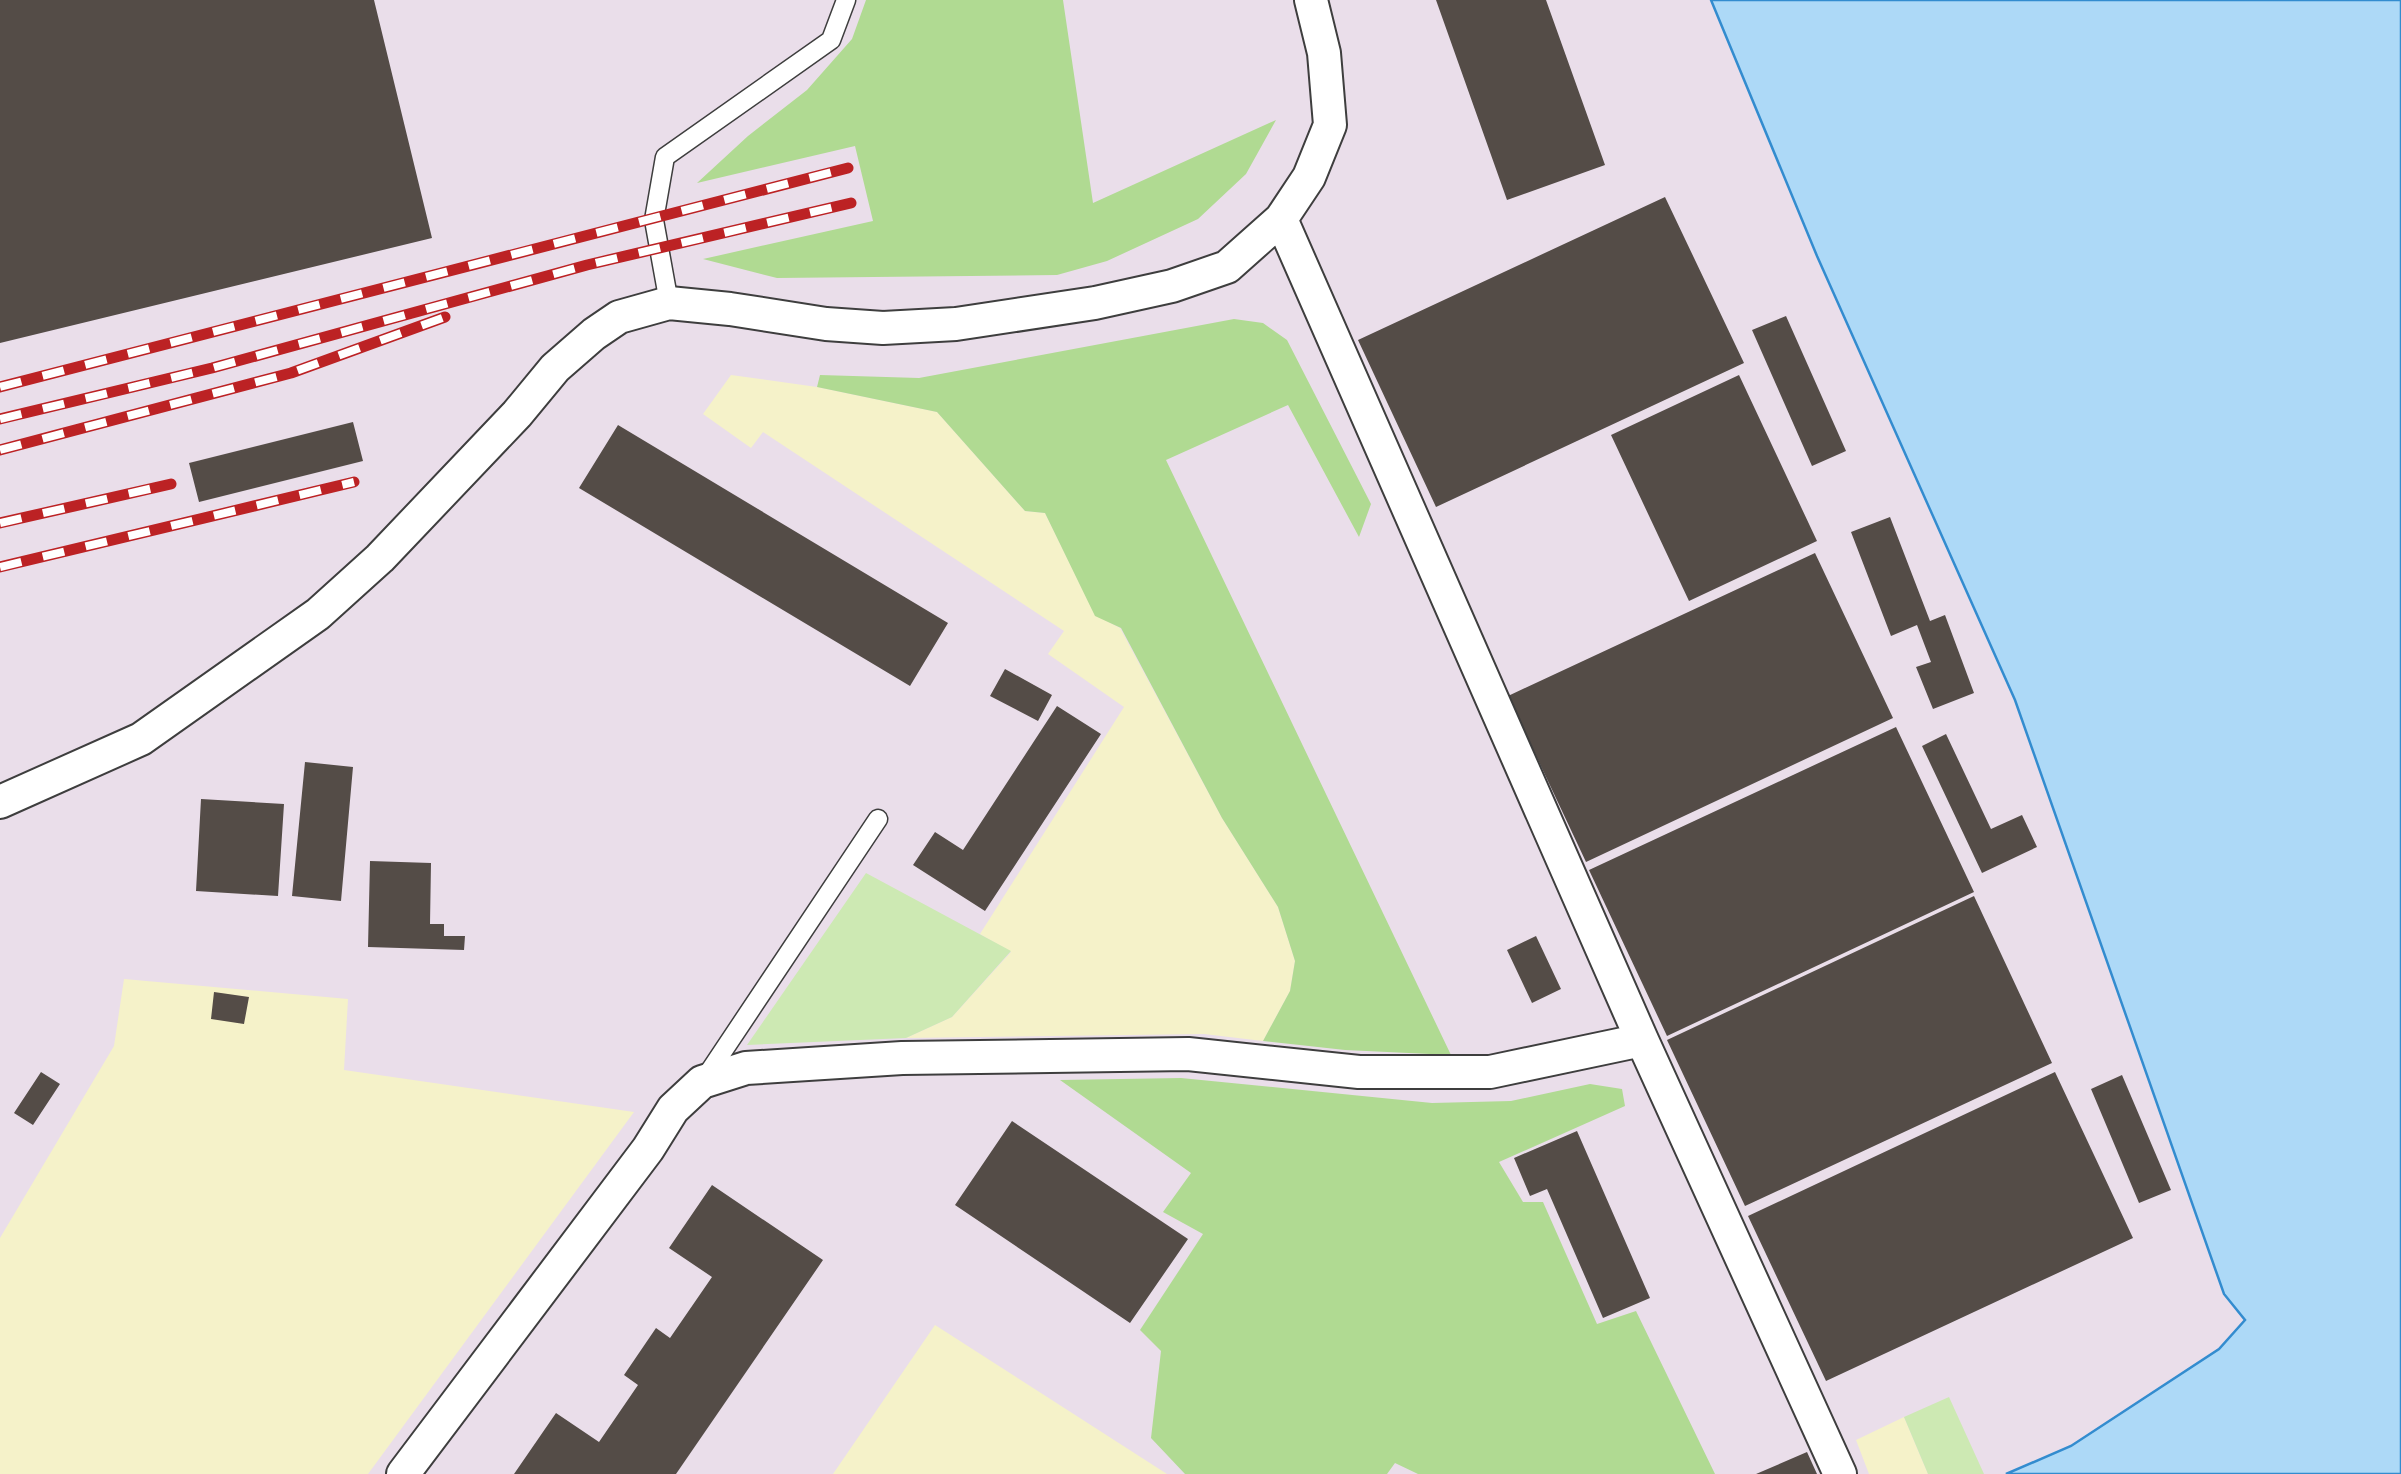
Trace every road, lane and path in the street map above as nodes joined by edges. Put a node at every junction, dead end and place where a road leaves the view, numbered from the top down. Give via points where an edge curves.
1 (846, 0) edge
2 (1311, 0) edge
3 (1281, 219) junction
4 (669, 304) junction
5 (0, 802) edge
6 (878, 819) dead end
7 (1642, 1040) junction
8 (702, 1082) junction
9 (402, 1474) edge
10 (1840, 1474) edge

1 - 4 lane via 831,40 665,158 654,220
2 - 3 street via 1330,124 1309,177
3 - 4 street via 1226,267 1172,286 956,324 883,328
3 - 7 street
4 - 5 street via 619,317 556,368 380,558 318,614 140,739
6 - 8 lane
7 - 8 street via 1490,1072 1359,1072 1188,1054 902,1058 746,1068
7 - 10 street
8 - 9 street via 673,1109

